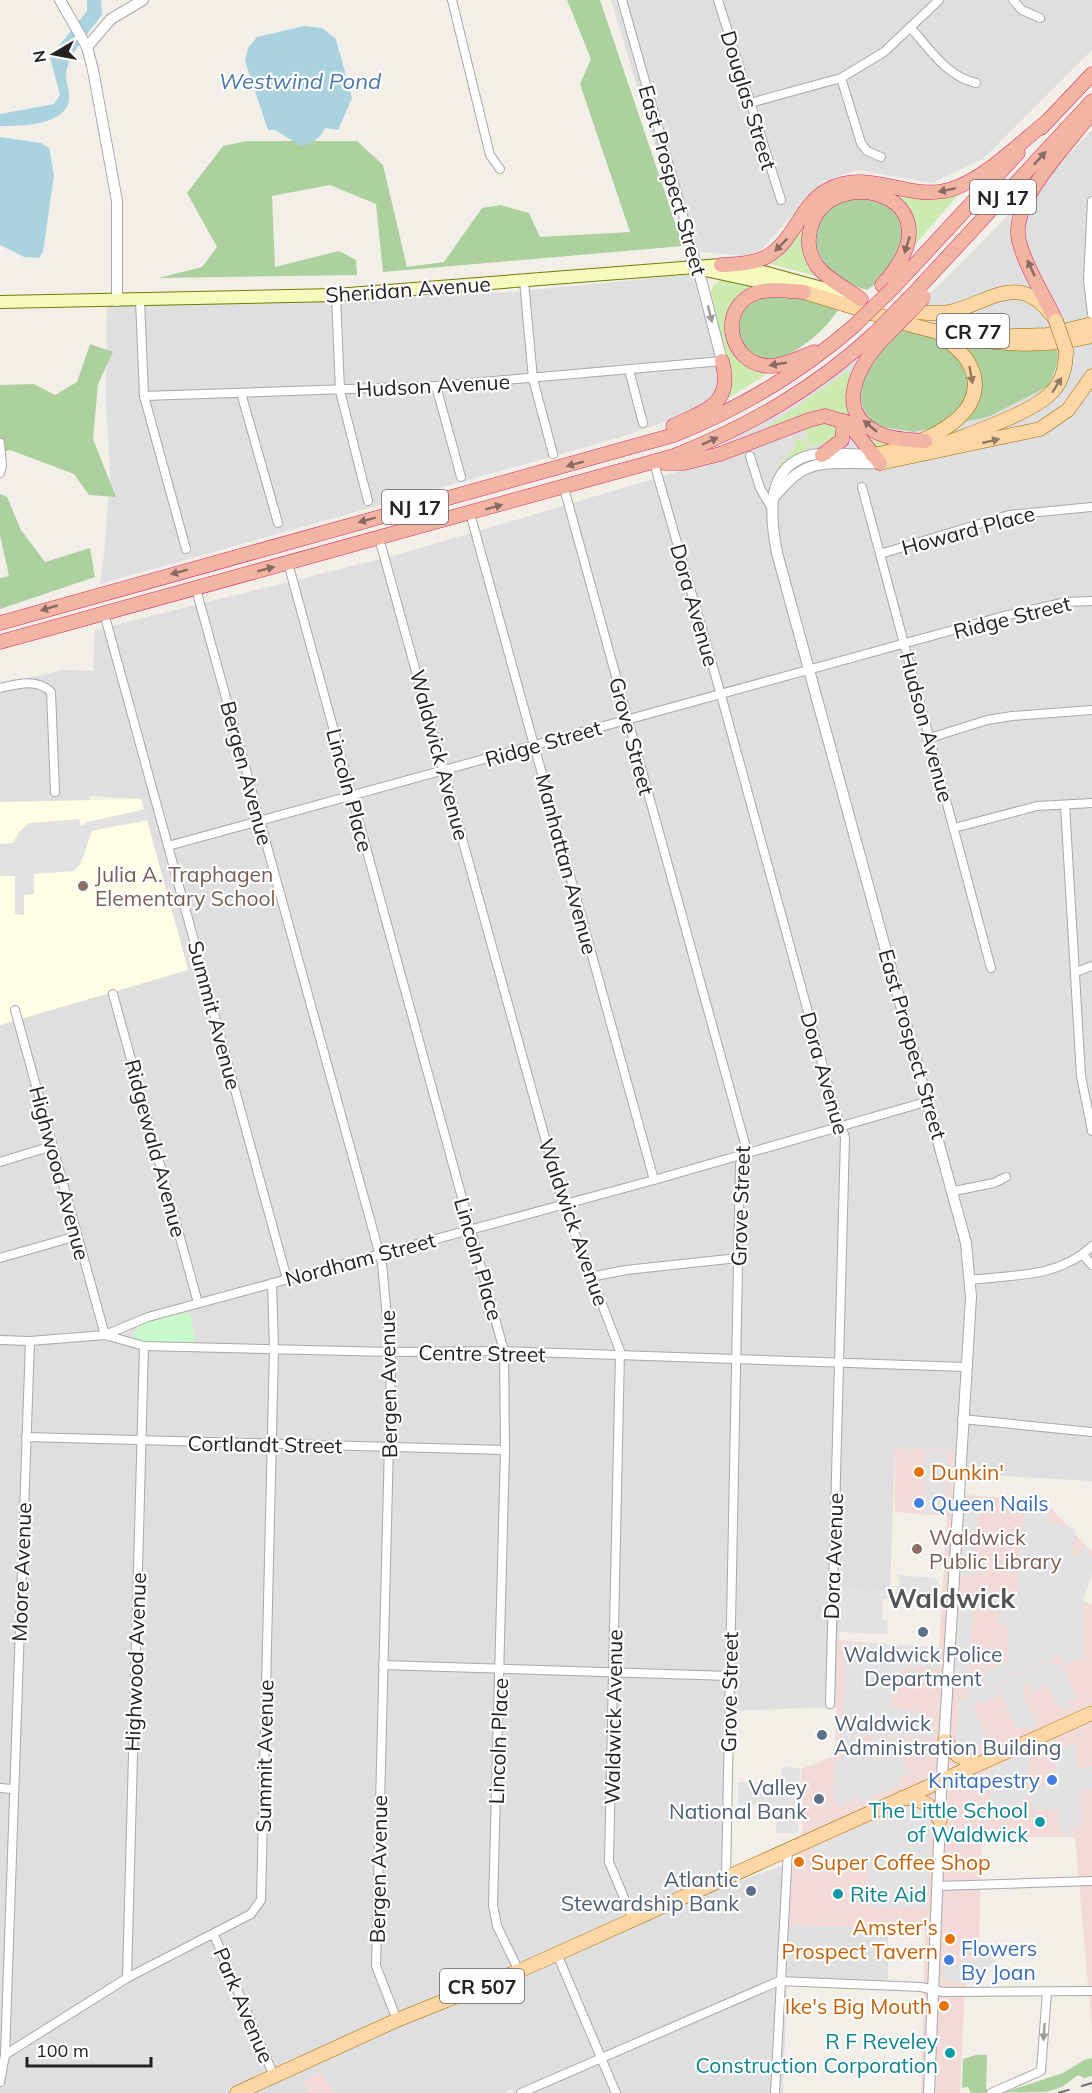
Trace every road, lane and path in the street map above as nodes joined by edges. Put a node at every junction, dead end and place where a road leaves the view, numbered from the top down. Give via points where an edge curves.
1 (60, 0) edge
2 (143, 0) edge
3 (452, 0) edge
4 (622, 0) edge
5 (718, 0) edge
6 (939, 0) edge
7 (1013, 0) edge
8 (1040, 18) dead end
9 (910, 27) junction
10 (86, 44) junction
11 (1092, 74) edge
12 (841, 78) junction
13 (976, 83) dead end
14 (1092, 101) edge
15 (750, 103) junction
16 (1092, 112) edge
17 (1046, 122) junction
18 (881, 157) dead end
19 (500, 168) dead end
20 (781, 200) dead end
21 (1092, 201) edge
22 (721, 265) junction
23 (698, 268) junction
24 (524, 281) junction
25 (888, 287) junction
26 (804, 292) junction
27 (336, 295) junction
28 (861, 299) junction
29 (140, 300) junction
30 (117, 301) junction
31 (0, 302) edge
32 (902, 310) junction
33 (1092, 314) edge
34 (1056, 321) junction
35 (1092, 324) edge
36 (936, 330) junction
37 (881, 334) junction
38 (1092, 336) edge
39 (833, 344) junction
40 (722, 361) junction
41 (629, 370) junction
42 (1092, 376) edge
43 (533, 379) junction
44 (436, 386) junction
45 (340, 391) junction
46 (241, 393) junction
47 (144, 396) junction
48 (844, 421) junction
49 (643, 423) dead end
50 (925, 441) junction
51 (0, 443) edge
52 (615, 453) junction
53 (553, 454) dead end
54 (822, 455) junction
55 (750, 456) dead end
56 (913, 457) junction
57 (876, 459) junction
58 (655, 463) junction
59 (0, 474) edge
60 (460, 477) dead end
61 (862, 487) dead end
62 (564, 488) junction
63 (368, 501) dead end
64 (772, 502) junction
65 (1092, 507) edge
66 (470, 513) junction
67 (278, 523) dead end
68 (379, 538) junction
69 (186, 549) dead end
70 (880, 554) junction
71 (288, 563) junction
72 (196, 589) junction
73 (1092, 601) edge
74 (104, 613) junction
75 (0, 623) edge
76 (0, 642) edge
77 (905, 645) junction
78 (810, 671) junction
79 (0, 688) edge
80 (721, 694) junction
81 (1092, 710) edge
82 (628, 719) junction
83 (930, 738) junction
84 (535, 746) junction
85 (444, 771) junction
86 (55, 792) dead end
87 (352, 796) junction
88 (1092, 803) edge
89 (1065, 806) junction
90 (260, 821) junction
91 (954, 828) junction
92 (168, 846) junction
93 (1092, 966) edge
94 (991, 968) dead end
95 (1076, 972) junction
96 (113, 994) dead end
97 (15, 1010) dead end
98 (929, 1101) junction
99 (841, 1127) junction
100 (1092, 1131) edge
101 (52, 1146) junction
102 (742, 1155) junction
103 (0, 1162) edge
104 (1006, 1177) dead end
105 (654, 1180) junction
106 (954, 1191) junction
107 (563, 1203) junction
108 (470, 1228) junction
109 (77, 1236) junction
110 (1092, 1246) edge
111 (380, 1253) junction
112 (1083, 1255) junction
113 (0, 1258) edge
114 (738, 1258) junction
115 (1092, 1265) edge
116 (590, 1277) junction
117 (287, 1279) junction
118 (969, 1280) junction
119 (272, 1283) junction
120 (198, 1303) junction
121 (105, 1335) junction
122 (0, 1340) edge
123 (30, 1341) junction
124 (144, 1346) junction
125 (274, 1348) junction
126 (504, 1351) junction
127 (391, 1353) junction
128 (620, 1357) junction
129 (736, 1360) junction
130 (840, 1362) junction
131 (965, 1367) junction
132 (962, 1419) junction
133 (1092, 1432) edge
134 (26, 1437) junction
135 (142, 1442) junction
136 (272, 1443) junction
137 (390, 1447) junction
138 (505, 1450) junction
139 (383, 1665) junction
140 (500, 1668) junction
141 (614, 1672) junction
142 (729, 1676) junction
143 (830, 1704) dead end
144 (1092, 1713) edge
145 (945, 1741) junction
146 (975, 1764) junction
147 (942, 1779) junction
148 (0, 1788) edge
149 (12, 1789) junction
150 (900, 1798) junction
151 (940, 1820) junction
152 (788, 1849) junction
153 (726, 1877) junction
154 (1092, 1881) edge
155 (937, 1886) junction
156 (633, 1919) junction
157 (214, 1935) junction
158 (557, 1954) junction
159 (519, 1971) junction
160 (127, 1978) junction
161 (779, 1981) junction
162 (932, 1990) junction
163 (1092, 1991) edge
164 (1047, 1992) junction
165 (397, 2020) junction
166 (5, 2055) junction
167 (600, 2058) junction
168 (274, 2076) junction
169 (0, 2082) edge
170 (237, 2093) edge
171 (521, 2093) edge
172 (616, 2093) edge
173 (775, 2093) edge
174 (929, 2093) edge
175 (991, 2093) edge

1 - 10 street
2 - 10 street via 111,19
3 - 19 street via 490,155
4 - 23 street, East Prospect Street
5 - 15 street, Douglas Street
6 - 9 street
7 - 8 street via 1022,10
9 - 12 street via 877,57
9 - 13 street via 951,73
10 - 30 street via 117,201
11 - 17 highway, NJ 17
12 - 15 street
12 - 18 street via 861,143 867,151
37 -> 14 highway, NJ 17, bridge
15 - 20 street, Douglas Street
34 -> 16 highway via 1019,240 1019,216 1028,195
17 -> 22 highway via 976,178 956,189 928,192 866,181 833,188 811,203 788,238 773,252 755,261
17 - 25 highway, NJ 17
21 - 33 street via 1088,280
22 - 23 main road, Sheridan Avenue / CR 77
22 - 28 main road, Sheridan Avenue / CR 77 via 767,273
23 - 24 main road, Sheridan Avenue / CR 77
23 - 26 main road, Sheridan Avenue / CR 77
23 -> 40 street, East Prospect Street
24 - 27 main road, Sheridan Avenue / CR 77
24 - 43 street
28 -> 25 highway via 821,271 810,250 812,224 819,211 835,199 859,192 879,194 896,202 907,216 908,246
25 - 39 highway, NJ 17, bridge
26 - 36 main road, Sheridan Avenue / CR 77
39 -> 26 highway via 787,363 768,366 752,362 735,344 733,315 747,297 768,290
27 - 29 main road, Sheridan Avenue / CR 77
27 - 45 street
28 - 32 main road, Sheridan Avenue / CR 77
29 - 30 main road, Sheridan Avenue / CR 77
29 - 47 street
30 - 31 main road, CR 77
32 - 34 main road via 945,313 990,295 1011,292 1036,300
32 - 35 main road, Sheridan Avenue / CR 77 via 970,330 1008,336 1047,335
56 -> 34 main road, bridge via 1044,399 1060,382 1065,366 1066,350
36 - 38 main road, Sheridan Avenue / CR 77 via 980,342 1023,345
36 -> 50 main road via 966,359 973,388 960,417
50 -> 37 highway via 882,435 866,424 855,406 852,392 857,374
58 -> 37 highway, NJ 17 via 762,416
39 - 52 highway, NJ 17 via 730,411 674,435
40 - 41 street, Hudson Avenue
40 - 52 highway via 726,386 712,406
41 - 43 street, Hudson Avenue
41 - 49 street
56 -> 42 main road via 1040,429 1068,410
43 - 44 street, Hudson Avenue
43 - 53 street
44 - 45 street, Hudson Avenue
44 - 60 street
45 - 46 street, Hudson Avenue
45 - 63 street
46 - 47 street, Hudson Avenue
46 - 67 street
47 - 69 street
48 - 54 highway via 842,440
48 - 57 highway
48 - 58 highway via 815,418 720,454 684,463
50 - 57 main road
51 - 59 street
52 -> 75 highway, NJ 17
54 - 57 street
54 - 64 street via 807,457 787,469 776,481
55 - 64 street, East Prospect Street via 760,488
56 - 57 main road
57 - 64 street via 809,467 794,476
58 - 62 highway, NJ 17
58 - 80 street, Dora Avenue
61 - 70 street, Hudson Avenue
66 -> 62 highway, NJ 17
62 - 82 street, Grove Street
64 - 78 street, East Prospect Street via 777,553
65 - 70 street, Howard Place via 1009,515
66 - 68 highway, NJ 17
66 - 84 street, Manhattan Avenue
68 - 71 highway, NJ 17
68 - 85 street, Waldwick Avenue
70 - 77 street, Hudson Avenue
72 -> 71 highway, NJ 17
71 - 87 street, Lincoln Place
72 - 74 highway, NJ 17
72 - 90 street, Bergen Avenue
73 - 77 street, Ridge Street via 1038,607
74 - 76 highway, NJ 17
74 - 92 street, Summit Avenue
77 - 78 street, Ridge Street
77 - 83 street, Hudson Avenue
78 - 80 street, Ridge Street
78 - 98 street, East Prospect Street
79 - 86 street via 23,683 45,686 51,692
80 - 82 street, Ridge Street
80 - 99 street, Dora Avenue
81 - 83 street via 987,720
82 - 84 street, Ridge Street
82 - 102 street, Grove Street via 745,1144
83 - 91 street, Hudson Avenue
84 - 85 street, Ridge Street
84 - 105 street, Manhattan Avenue
85 - 87 street, Ridge Street
85 - 107 street, Waldwick Avenue
87 - 90 street, Ridge Street
87 - 108 street, Lincoln Place
88 - 89 street
89 - 91 street via 1037,806
89 - 95 street
90 - 92 street, Ridge Street
90 - 111 street, Bergen Avenue
91 - 94 street, Hudson Avenue
92 - 117 street, Summit Avenue
93 - 95 street
95 - 100 street via 1081,1076
96 - 120 street, Ridgewald Avenue
97 - 101 street, Highwood Avenue
98 - 99 street, Nordham Street
98 - 106 street, East Prospect Street
99 - 102 street, Nordham Street
99 - 130 street, Dora Avenue via 845,1137
101 - 103 street
101 - 109 street, Highwood Avenue
102 - 105 street, Nordham Street
102 - 114 street, Grove Street
104 - 106 street
105 - 107 street, Nordham Street
106 - 118 street, East Prospect Street via 966,1243
107 - 108 street, Nordham Street
107 - 116 street, Waldwick Avenue
108 - 111 street, Nordham Street
108 - 126 street, Lincoln Place
109 - 113 street
109 - 121 street, Highwood Avenue
110 - 112 street
111 - 117 street, Nordham Street
111 - 127 street, Bergen Avenue
112 - 115 street
112 - 118 street via 1045,1271
114 - 116 street
114 - 129 street, Grove Street
116 - 128 street, Waldwick Avenue
117 - 119 street, Nordham Street
118 - 131 street, East Prospect Street
119 - 120 street, Nordham Street
119 - 125 street, Summit Avenue
120 - 121 street, Nordham Street via 148,1317
121 - 123 street, Centre Street
121 - 124 street, Centre Street
122 - 123 street, Centre Street
123 - 134 street, Moore Avenue
124 - 125 street, Centre Street
124 - 135 street, Highwood Avenue
125 - 127 street, Centre Street
125 - 136 street, Summit Avenue
126 - 127 street, Centre Street
126 - 128 street, Centre Street
126 - 138 street, Lincoln Place
127 - 137 street, Bergen Avenue
128 - 129 street, Centre Street
128 - 141 street, Waldwick Avenue
129 - 130 street, Centre Street
129 - 142 street, Grove Street
130 - 131 street, Centre Street
130 - 143 street, Dora Avenue
131 - 132 street, East Prospect Street
132 - 133 street
132 - 145 street, East Prospect Street
134 - 135 street, Cortlandt Street
134 - 149 street, Moore Avenue
135 - 136 street, Cortlandt Street
135 - 160 street, Highwood Avenue
136 - 137 street, Cortlandt Street
136 - 157 street, Summit Avenue via 261,1900 250,1914
137 - 138 street, Cortlandt Street
137 - 139 street, Bergen Avenue
138 - 140 street, Lincoln Place
139 - 140 street
139 - 165 street, Bergen Avenue via 376,1966
140 - 141 street
140 - 159 street, Lincoln Place via 493,1905 497,1926
141 - 142 street
141 - 156 street, Waldwick Avenue via 609,1862
142 - 153 street, Grove Street
144 - 146 main road, CR 507
145 - 146 main road via 957,1755
145 - 147 street, East Prospect Street
146 - 147 main road, CR 507
147 - 150 main road, CR 507
147 - 151 street, East Prospect Street
148 - 149 street
149 - 166 street, Moore Avenue
150 - 151 main road via 921,1799
150 - 152 main road, CR 507
151 - 155 street, East Prospect Street
152 - 153 main road, CR 507
152 - 161 street
153 - 156 main road, CR 507
154 - 155 street
155 - 162 street, East Prospect Street
156 - 158 main road, CR 507
157 - 160 street, Summit Avenue
157 - 168 street, Park Avenue
158 - 159 main road, CR 507
158 - 167 street
159 - 165 main road, CR 507
160 - 166 street, Summit Avenue
161 - 162 street
161 - 167 street
161 - 173 street
162 - 164 street
162 - 174 street, East Prospect Street
163 - 164 street
164 -> 175 street via 1041,2072
165 - 168 main road, CR 507
166 - 169 street
167 - 171 street
167 - 172 street
168 - 170 main road, CR 507

